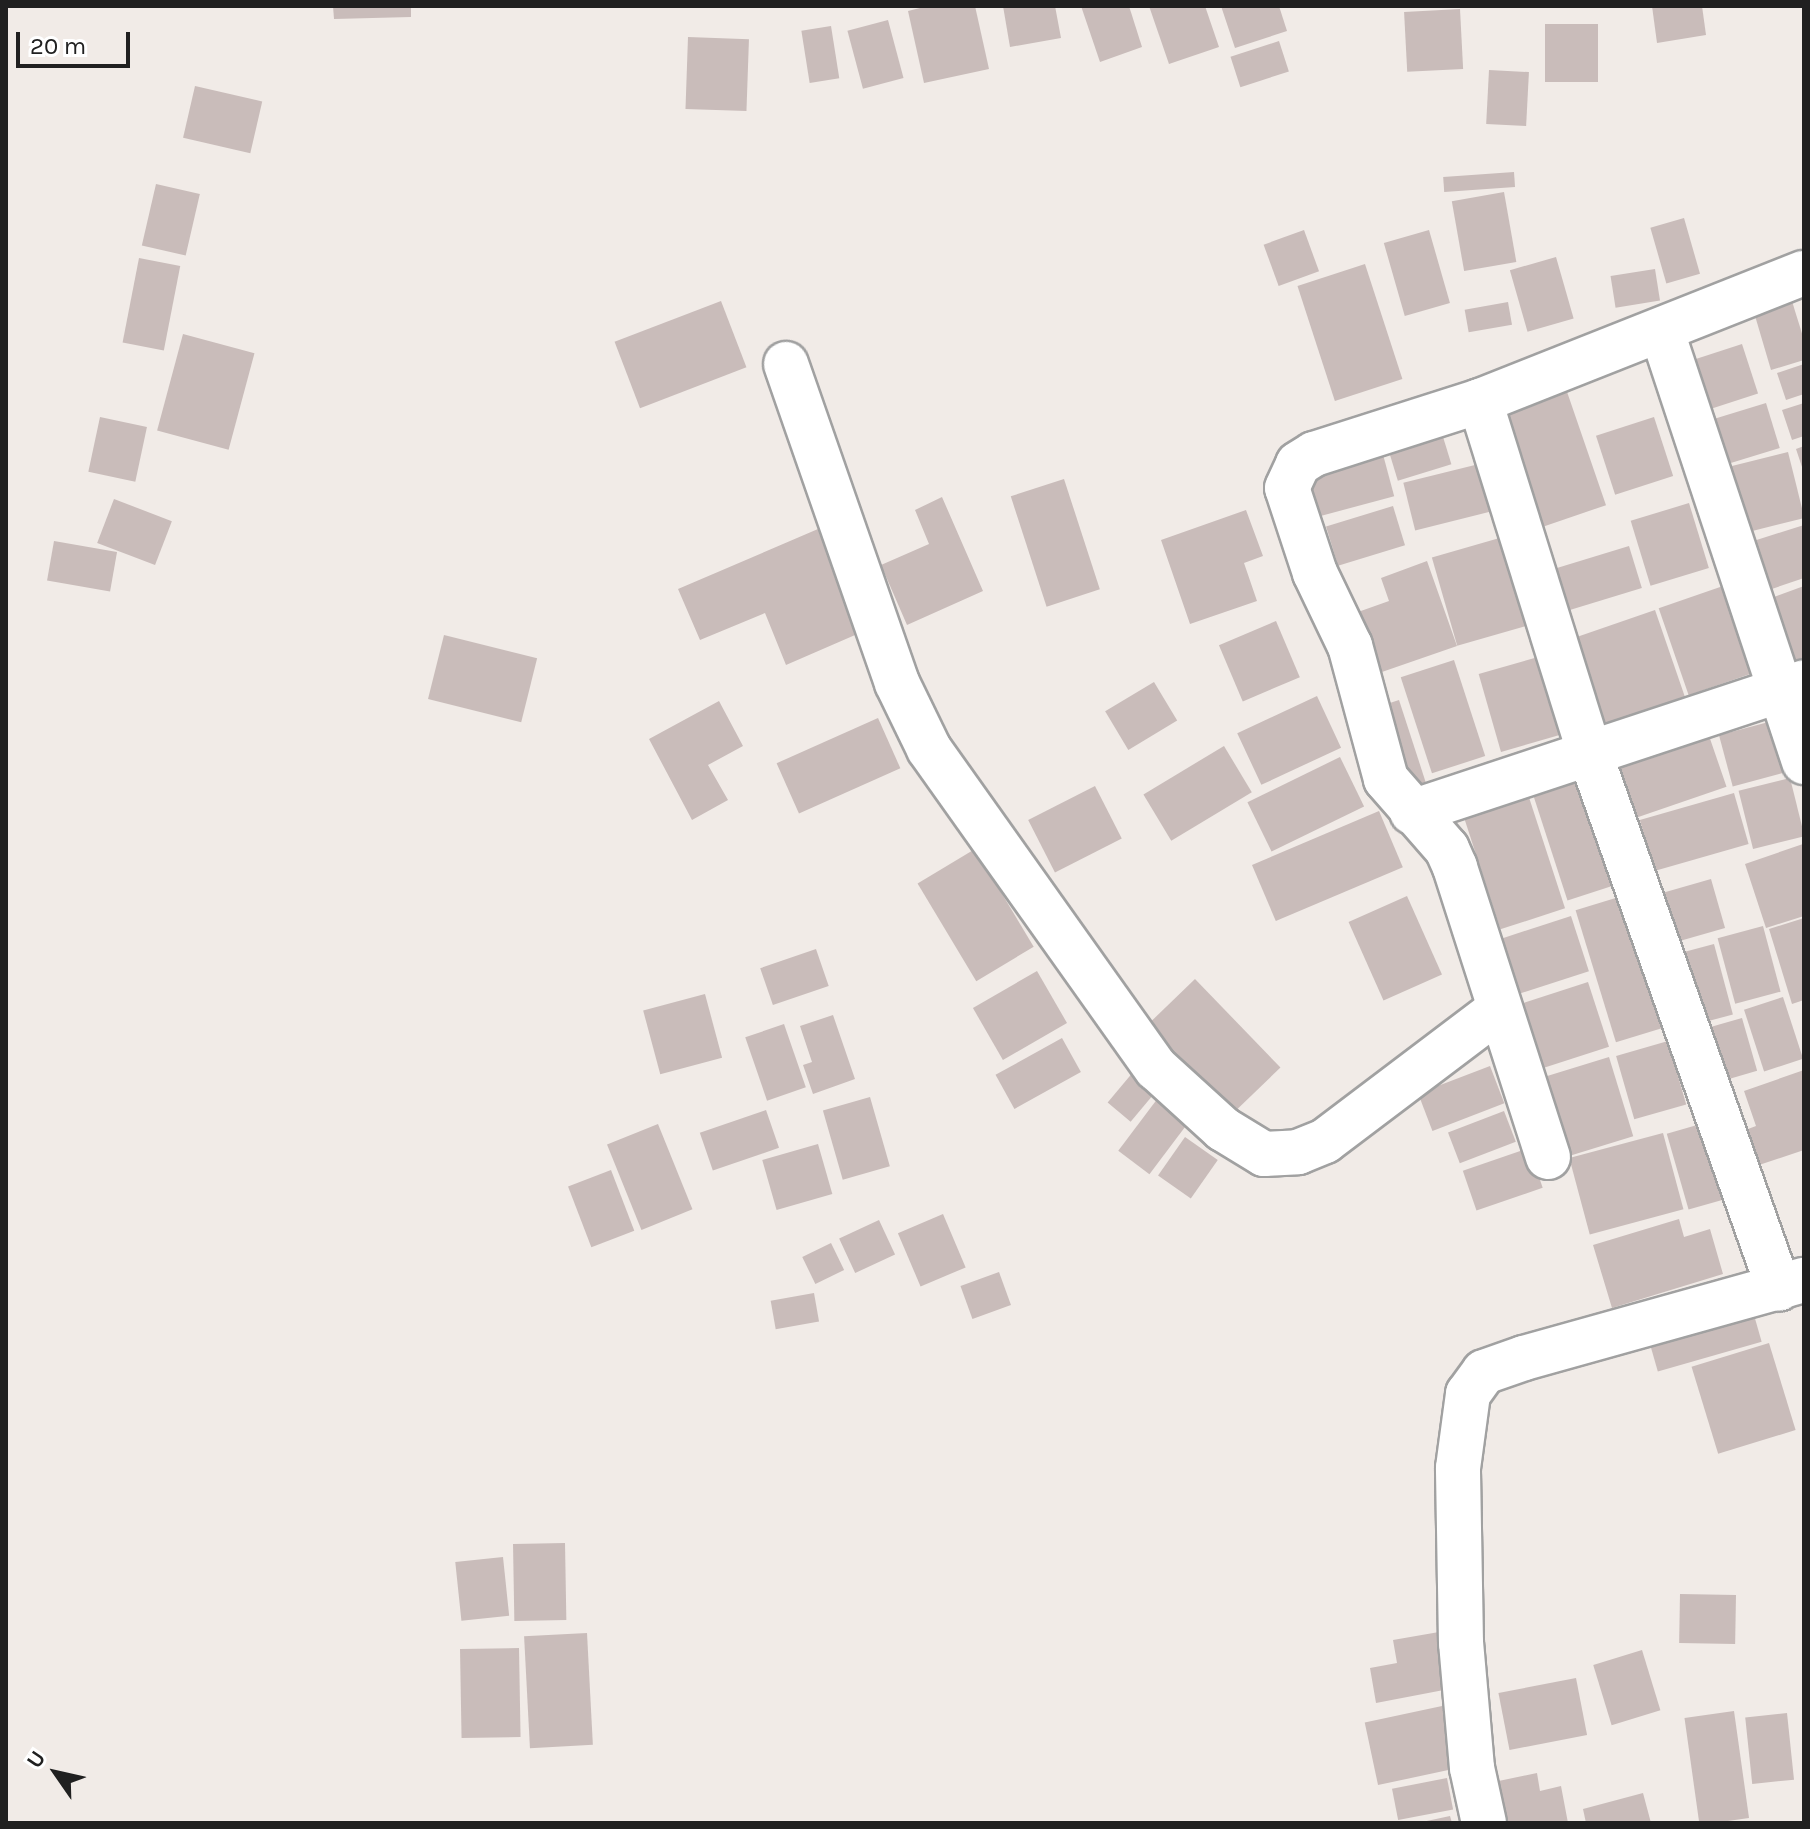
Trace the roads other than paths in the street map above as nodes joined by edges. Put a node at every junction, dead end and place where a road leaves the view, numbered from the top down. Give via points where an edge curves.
1 (1804, 273) edge
2 (1662, 332) junction
3 (786, 364) dead end
4 (1480, 401) junction
5 (1792, 686) edge
6 (1590, 754) junction
7 (1804, 762) edge
8 (1412, 812) junction
9 (1498, 1010) junction
10 (1548, 1157) dead end
11 (1792, 1285) edge
12 (1484, 1823) edge

1 - 2 street
2 - 4 street
2 - 5 street
3 - 9 street via 897,683 929,749 1156,1068 1223,1129 1264,1154 1298,1152 1325,1141
4 - 6 street
4 - 8 street via 1314,454 1298,464 1287,488 1315,573 1350,646 1386,779
5 - 6 street
5 - 7 street
6 - 8 street
6 - 11 street
8 - 9 street via 1447,849 1455,867
9 - 10 street
11 - 12 street via 1524,1358 1484,1372 1468,1394 1458,1468 1461,1643 1472,1768

